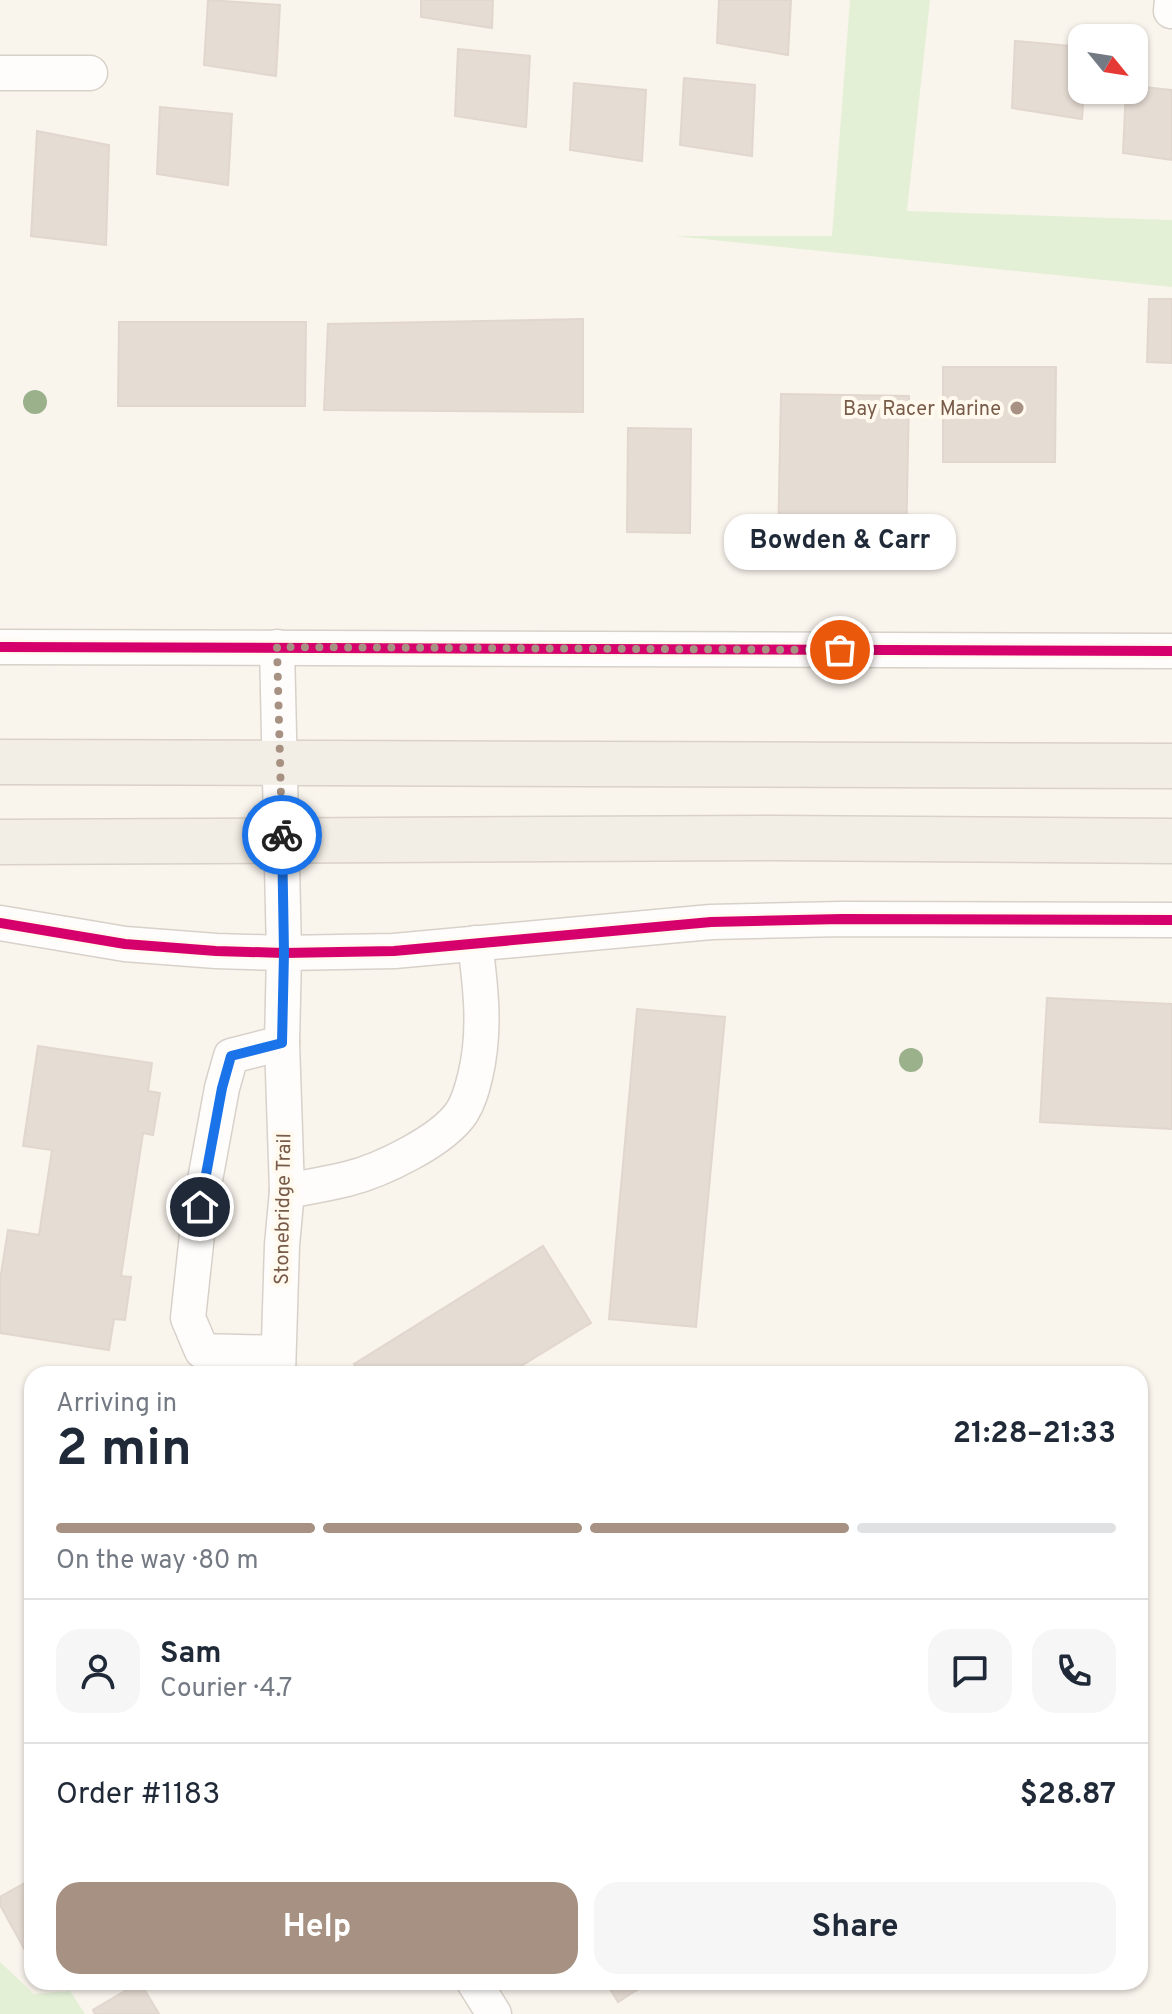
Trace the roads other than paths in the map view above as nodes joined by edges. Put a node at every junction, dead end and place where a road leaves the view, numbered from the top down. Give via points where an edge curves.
1 (1172, 0) edge
2 (1171, 11) edge
3 (0, 73) edge
4 (90, 73) dead end
5 (0, 647) edge
6 (277, 647) junction
7 (1172, 651) edge
8 (0, 762) edge
9 (280, 763) junction
10 (1172, 766) edge
11 (282, 840) junction
12 (1172, 841) edge
13 (0, 842) edge
14 (1172, 920) edge
15 (0, 923) edge
16 (475, 943) junction
17 (284, 953) junction
18 (282, 1043) junction
19 (287, 1191) junction
20 (278, 1364) edge
21 (479, 1990) edge
22 (494, 2014) edge

1 - 2 street
3 - 4 street
5 - 6 street
6 - 7 street
6 - 9 street, Stonebridge Trail
8 - 9 main road
9 - 10 main road
9 - 11 street, Stonebridge Trail
11 - 12 main road
11 - 13 main road
11 - 17 street, Stonebridge Trail
14 - 16 street via 711,922
15 - 17 street via 125,944
16 - 17 street
16 - 19 street via 481,1051 462,1112 420,1148 385,1165 349,1179
17 - 18 street, Stonebridge Trail
18 - 19 street, Stonebridge Trail
18 - 20 street via 231,1056 200,1207 188,1318 202,1351
19 - 20 street, Stonebridge Trail
21 - 22 street

